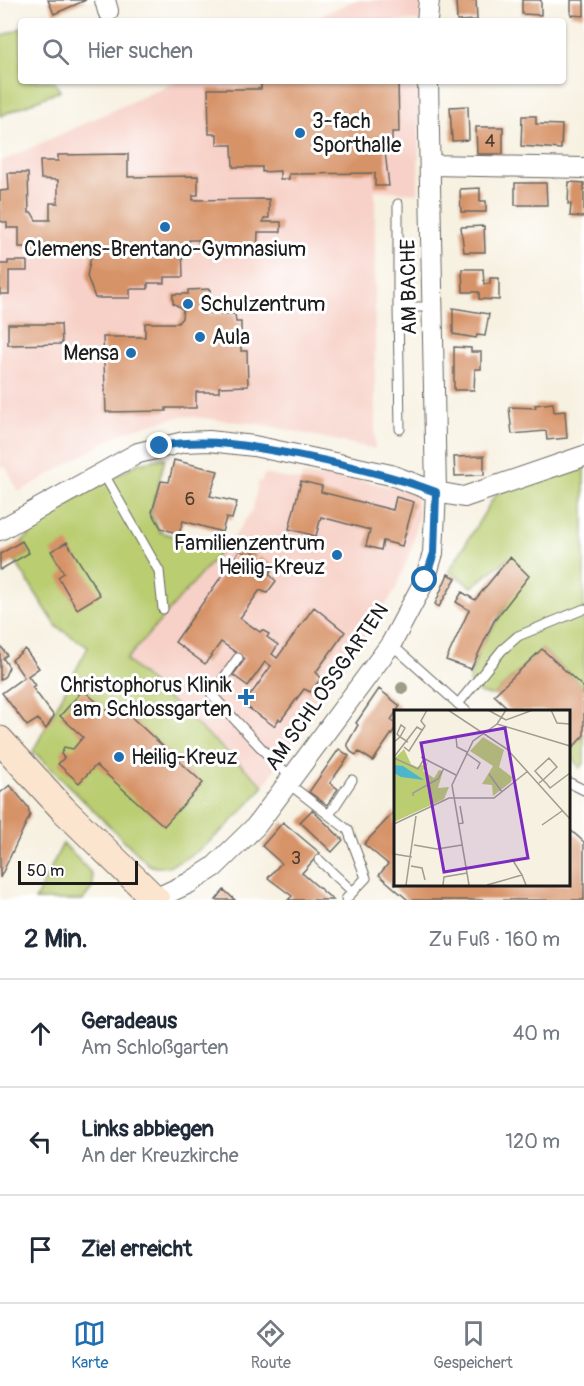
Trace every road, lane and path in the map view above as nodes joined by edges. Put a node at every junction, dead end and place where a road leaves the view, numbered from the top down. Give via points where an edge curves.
1 (429, 0) edge
2 (427, 18) edge
3 (428, 84) edge
4 (431, 165) junction
5 (584, 168) edge
6 (399, 204) dead end
7 (398, 307) junction
8 (433, 307) junction
9 (400, 429) dead end
10 (584, 456) edge
11 (102, 471) junction
12 (436, 492) junction
13 (0, 530) edge
14 (163, 609) dead end
15 (584, 609) edge
16 (391, 644) junction
17 (238, 658) dead end
18 (458, 704) junction
19 (465, 710) edge
20 (0, 740) edge
21 (352, 780) dead end
22 (292, 781) junction
23 (329, 815) junction
24 (319, 860) dead end
25 (350, 896) edge
26 (155, 900) edge

1 - 2 street
3 - 4 street, AM BACHE
4 - 5 street
4 - 8 street, AM BACHE
6 - 7 lane
7 - 8 lane
7 - 9 lane
8 - 12 street, AM BACHE
10 - 12 street via 464,497
11 - 12 street via 160,446 209,441 254,446 380,473
11 - 13 street
11 - 14 lane via 159,572
12 - 16 street, AM SCHLOSSGARTEN via 431,562
15 - 18 lane via 518,636
16 - 18 lane
16 - 22 street, AM SCHLOSSGARTEN
17 - 22 lane via 212,695
18 - 19 lane
20 - 26 street via 63,810
21 - 23 lane
22 - 23 lane
22 - 26 street, AM SCHLOSSGARTEN via 256,826 214,867
23 - 25 lane via 348,830 366,878
24 - 25 lane

